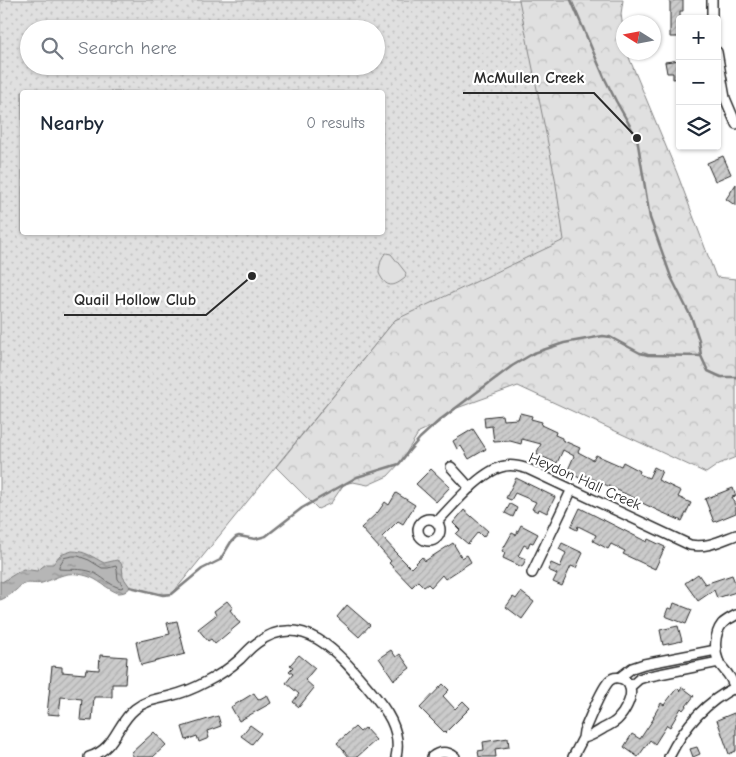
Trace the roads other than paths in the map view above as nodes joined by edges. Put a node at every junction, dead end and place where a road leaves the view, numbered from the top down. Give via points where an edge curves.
1 (712, 0) edge
2 (712, 15) edge
3 (719, 60) edge
4 (736, 124) edge
5 (451, 467) dead end
6 (470, 488) junction
7 (572, 489) junction
8 (436, 522) dead end
9 (736, 535) edge
10 (532, 573) dead end
11 (736, 615) edge
12 (716, 650) junction
13 (719, 662) junction
14 (619, 678) junction
15 (630, 687) junction
16 (736, 688) edge
17 (583, 738) junction
18 (89, 757) edge
19 (396, 757) edge
20 (432, 757) edge
21 (455, 757) edge
22 (573, 757) edge
23 (669, 757) edge

1 - 2 street
3 - 4 street via 726,98
5 - 6 street
6 - 7 street, Heydon Hall Creek via 490,471 507,465 528,469
6 - 8 street, Heydon Hall Creek
7 - 9 street, Heydon Hall Creek via 690,545 711,545
7 - 10 street
11 - 12 street via 722,624
12 - 13 street
12 - 14 street via 644,664
13 - 15 street via 645,677
13 - 16 street
14 - 15 street
14 - 17 street via 613,678 604,689
15 - 17 street via 629,701 617,720 589,738
16 - 23 street via 707,705 693,719
17 - 22 street
18 - 19 street via 112,742 128,716 140,705 204,683 234,665 266,637 294,630 321,640 370,690 393,723 398,739
20 - 21 street via 440,753

